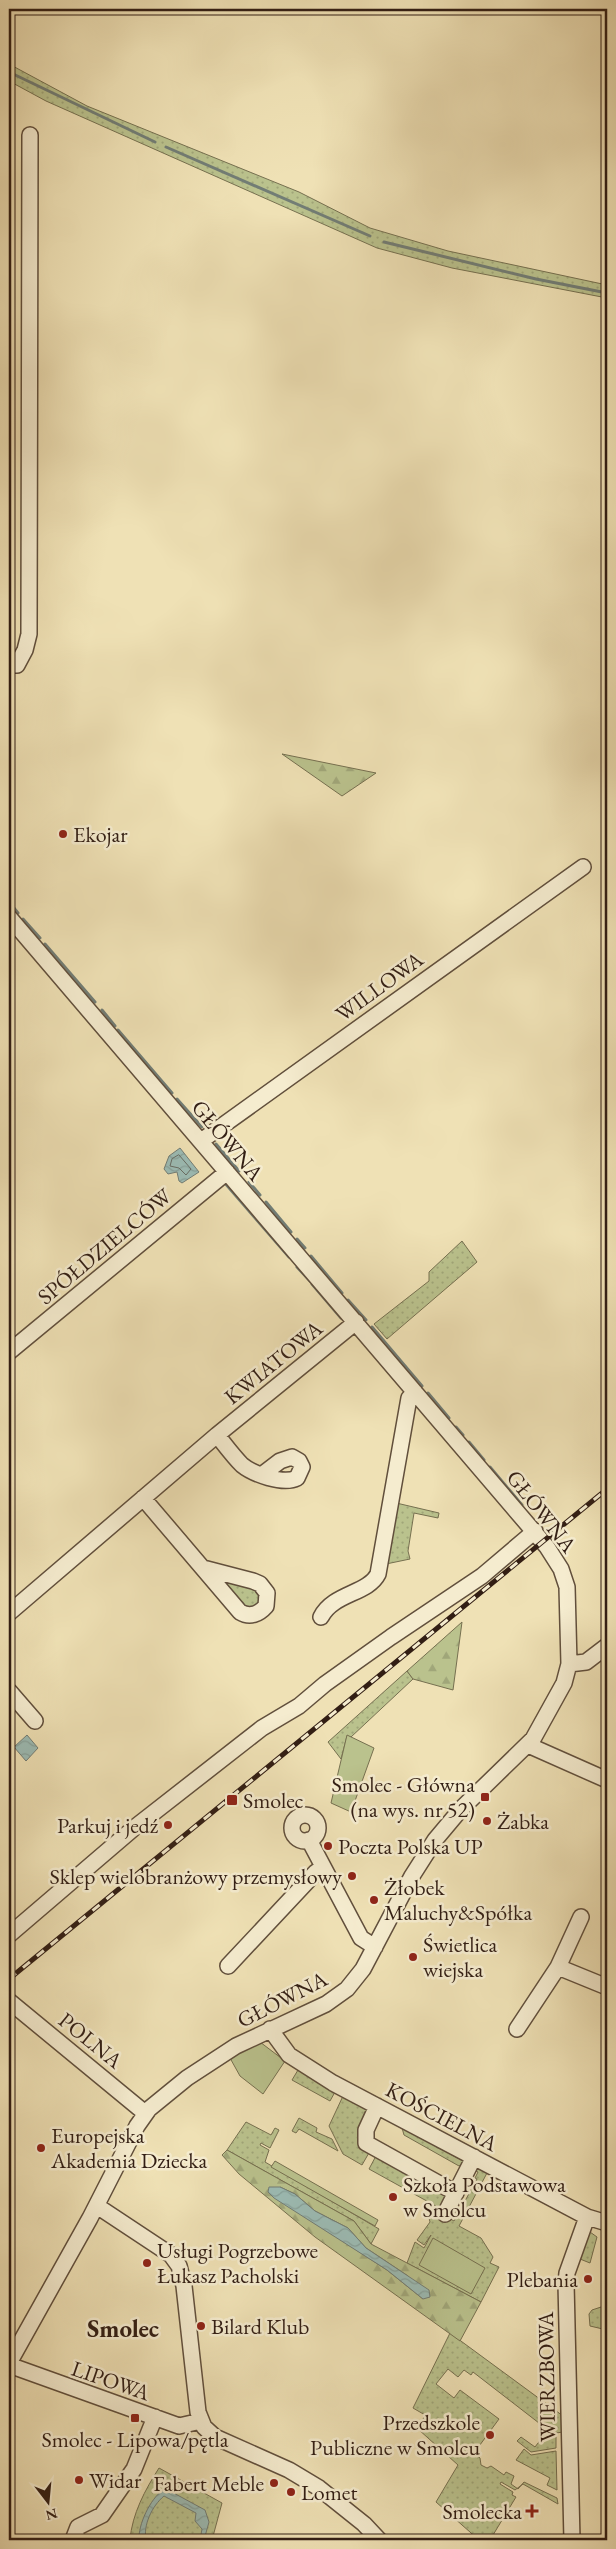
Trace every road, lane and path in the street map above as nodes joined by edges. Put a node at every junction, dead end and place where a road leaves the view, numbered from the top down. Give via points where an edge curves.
1 (30, 134) dead end
2 (13, 665) edge
3 (583, 867) dead end
4 (9, 917) edge
5 (201, 1140) junction
6 (227, 1172) junction
7 (356, 1322) junction
8 (9, 1352) edge
9 (416, 1392) junction
10 (216, 1435) junction
11 (263, 1474) dead end
12 (142, 1498) junction
13 (535, 1531) junction
14 (203, 1568) dead end
15 (9, 1613) edge
16 (321, 1617) dead end
17 (607, 1646) edge
18 (569, 1664) junction
19 (9, 1692) edge
20 (35, 1721) dead end
21 (528, 1745) junction
22 (607, 1780) edge
23 (309, 1840) dead end
24 (323, 1867) junction
25 (581, 1917) dead end
26 (9, 1935) edge
27 (375, 1946) junction
28 (228, 1966) dead end
29 (558, 1967) junction
30 (607, 1986) edge
31 (9, 2001) edge
32 (270, 2029) junction
33 (518, 2029) dead end
34 (377, 2106) junction
35 (145, 2113) junction
36 (474, 2157) junction
37 (456, 2193) junction
38 (96, 2206) junction
39 (444, 2214) dead end
40 (587, 2217) junction
41 (607, 2223) edge
42 (9, 2364) edge
43 (155, 2418) junction
44 (201, 2421) junction
45 (73, 2540) edge
46 (379, 2540) edge
47 (572, 2540) edge

1 - 2 street via 29,634 25,650
3 - 5 street, WILLOWA
4 - 5 street, GŁÓWNA
5 - 6 street, GŁÓWNA
6 - 7 street, GŁÓWNA
6 - 8 street, SPÓŁDZIELCÓW
7 - 9 street, GŁÓWNA
7 - 10 street, KWIATOWA
9 - 13 street, GŁÓWNA
9 - 16 street via 408,1398 378,1574 372,1583 331,1604
10 - 11 street, KWIATOWA via 242,1464
10 - 12 street, KWIATOWA
12 - 14 street
12 - 15 street, KWIATOWA
13 - 18 street, GŁÓWNA via 556,1560 567,1586
13 - 26 street via 468,1585 325,1684 299,1706 262,1728 134,1828
17 - 18 street via 586,1662
18 - 21 street, GŁÓWNA via 564,1684
19 - 20 street
21 - 22 street
21 - 27 street, GŁÓWNA via 442,1830 412,1876
23 - 24 street
24 - 27 street via 361,1938
24 - 28 street
25 - 29 street
27 - 32 street, GŁÓWNA via 363,1969 342,1994
29 - 30 street
29 - 33 street
31 - 35 street, POLNA
32 - 34 street, KOŚCIELNA via 297,2061
32 - 35 street, GŁÓWNA via 208,2063 167,2092
34 - 36 street, KOŚCIELNA
34 - 37 street via 366,2130 366,2143
35 - 38 street, GŁÓWNA
36 - 37 street
36 - 40 street, KOŚCIELNA
37 - 39 street
38 - 42 street, GŁÓWNA
38 - 44 street via 166,2251 179,2266
40 - 41 street, KOŚCIELNA
40 - 47 street, WIERZBOWA via 566,2283
42 - 43 street, LIPOWA
43 - 44 street, LIPOWA via 179,2426
43 - 45 street via 134,2469 102,2515 78,2527
44 - 46 street via 220,2440 288,2470 319,2488

